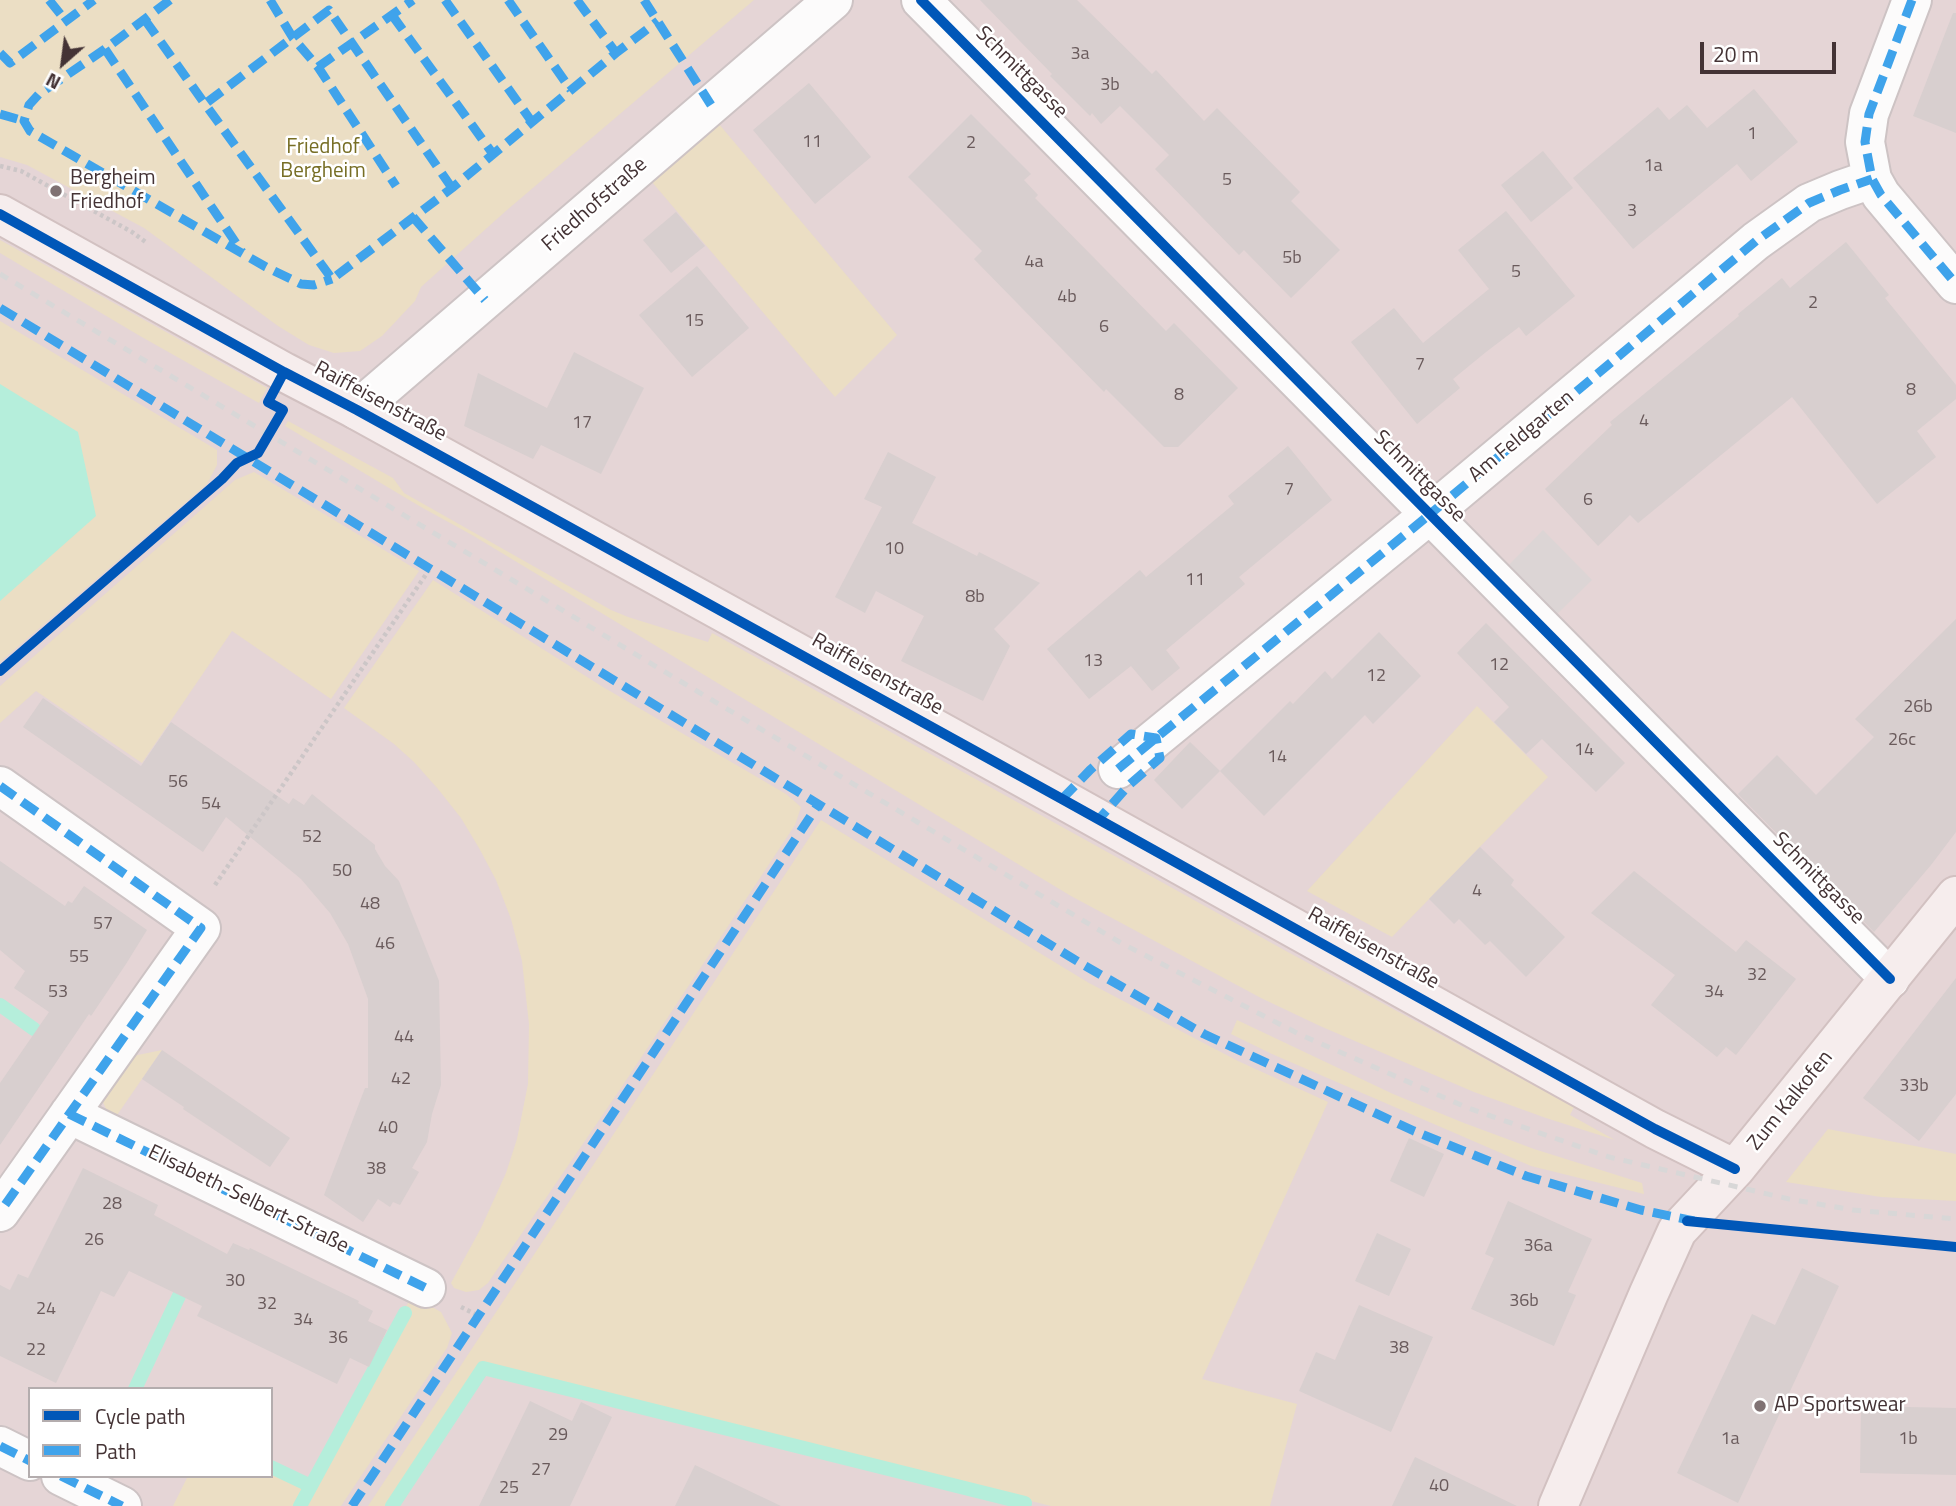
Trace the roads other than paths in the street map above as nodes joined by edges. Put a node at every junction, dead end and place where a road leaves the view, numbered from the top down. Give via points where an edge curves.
1 (833, 0) edge
2 (921, 0) edge
3 (1912, 0) edge
4 (1872, 179) junction
5 (0, 214) edge
6 (1956, 284) edge
7 (357, 410) junction
8 (1429, 515) junction
9 (1118, 769) dead end
10 (0, 786) edge
11 (1956, 896) edge
12 (1890, 979) junction
13 (69, 1114) junction
14 (1735, 1169) junction
15 (0, 1212) edge
16 (426, 1288) dead end
17 (0, 1446) edge
18 (28, 1460) edge
19 (65, 1478) edge
20 (122, 1506) edge
21 (1558, 1506) edge

1 - 7 street, Friedhofstraße
2 - 8 street, Schmittgasse
3 - 4 street via 1869,114 1865,142
4 - 6 street
4 - 8 street, Am Feldgarten via 1809,203 1756,241
5 - 7 street, Raiffeisenstraße
7 - 14 street, Raiffeisenstraße via 1655,1129
8 - 9 street, Am Feldgarten
8 - 12 street, Schmittgasse
10 - 13 street via 201,928
11 - 12 street, Zum Kalkofen
12 - 14 street, Zum Kalkofen
13 - 15 street
13 - 16 street, Elisabeth-Selbert-Straße
14 - 21 street, Zum Kalkofen via 1677,1231
17 - 18 street
19 - 20 street

